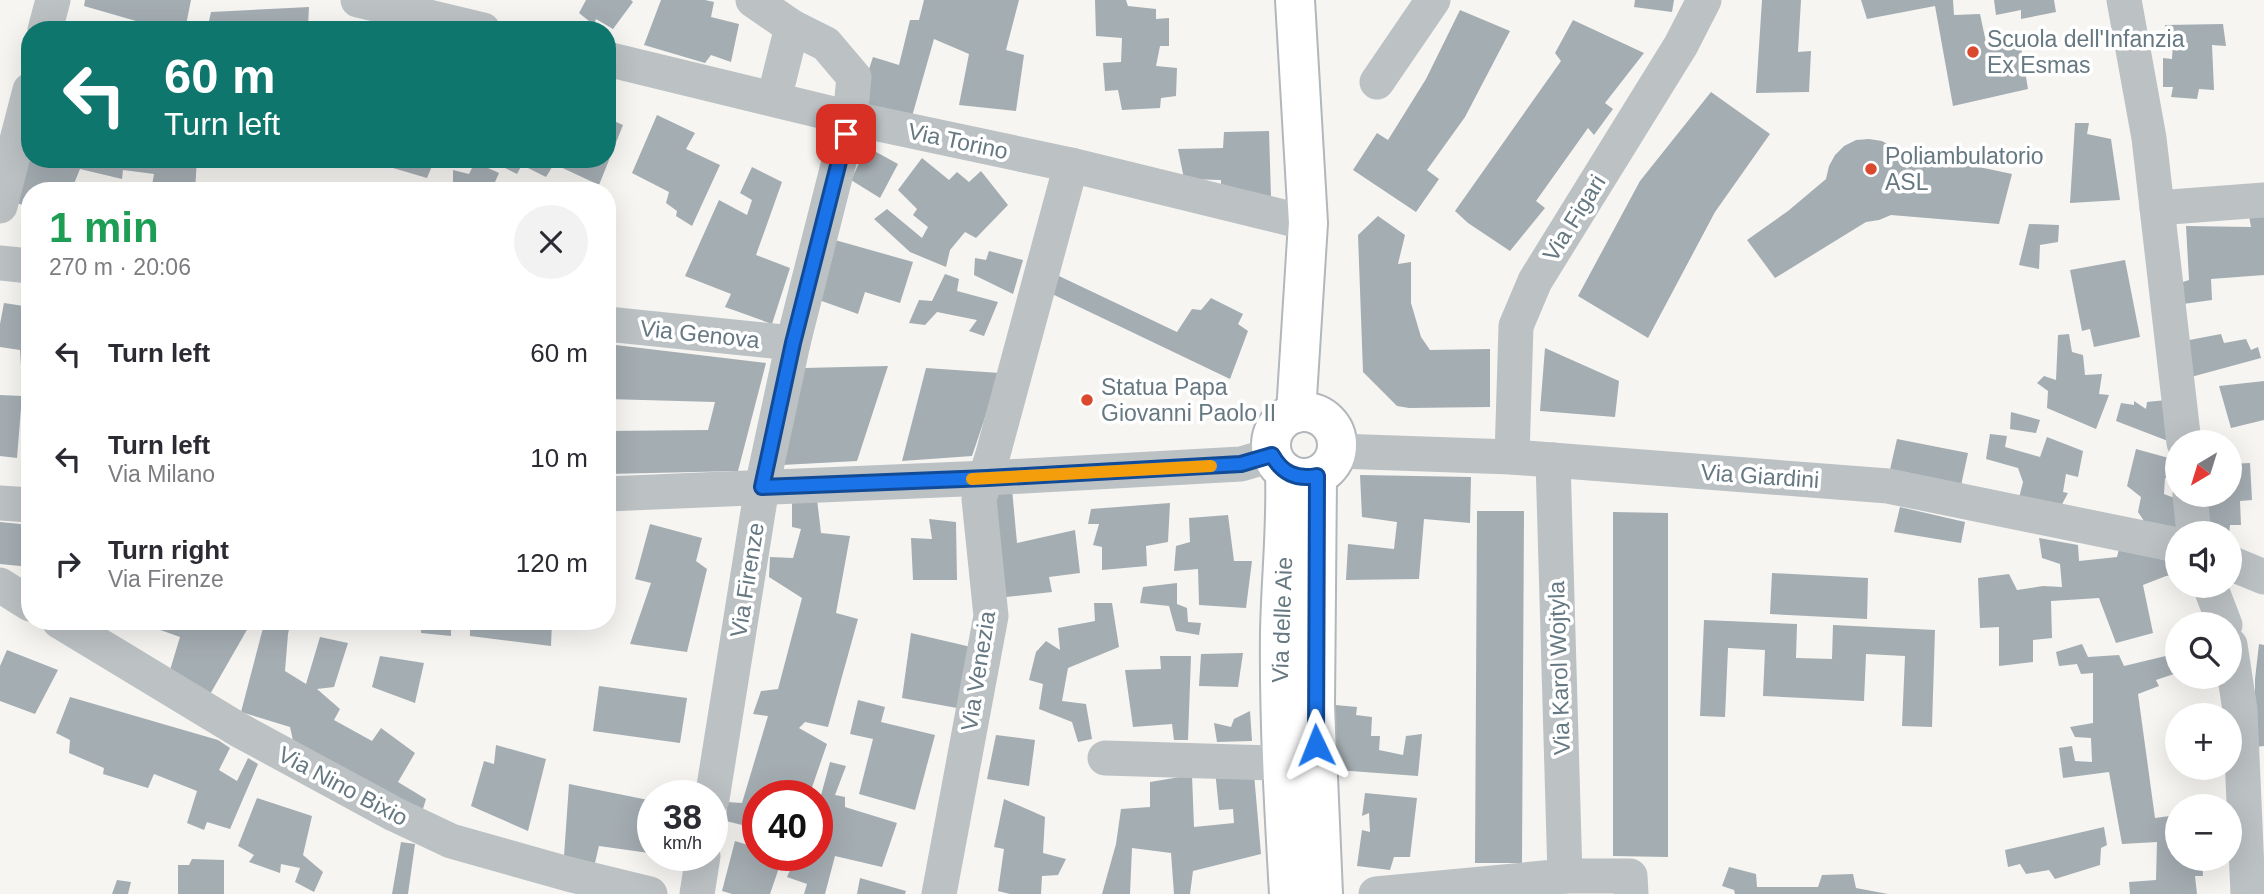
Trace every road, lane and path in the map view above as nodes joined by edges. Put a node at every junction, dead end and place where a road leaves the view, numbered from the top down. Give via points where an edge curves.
1 (53, 0) edge
2 (358, 0) edge
3 (753, 0) edge
4 (1295, 0) edge
5 (1433, 0) edge
6 (1704, 0) edge
7 (2124, 0) edge
8 (48, 21) edge
9 (446, 21) edge
10 (792, 27) junction
11 (616, 61) edge
12 (1377, 82) dead end
13 (774, 99) junction
14 (850, 118) junction
15 (21, 125) edge
16 (1071, 165) junction
17 (2264, 200) edge
18 (0, 206) edge
19 (2157, 208) junction
20 (1308, 223) junction
21 (0, 263) edge
22 (21, 265) edge
23 (616, 325) edge
24 (793, 343) junction
25 (1296, 413) junction
26 (2183, 430) edge
27 (1512, 457) junction
28 (1553, 460) junction
29 (1303, 463) junction
30 (987, 478) junction
31 (762, 487) junction
32 (616, 494) edge
33 (0, 503) edge
34 (21, 504) edge
35 (2165, 543) edge
36 (2242, 568) edge
37 (2264, 577) edge
38 (0, 585) edge
39 (21, 598) edge
40 (74, 630) edge
41 (2237, 689) edge
42 (1105, 758) dead end
43 (1299, 763) junction
44 (715, 780) edge
45 (701, 871) edge
46 (1565, 876) junction
47 (650, 894) edge
48 (697, 894) edge
49 (939, 894) edge
50 (1289, 894) edge
51 (1323, 894) edge
52 (1376, 894) edge
53 (1631, 894) edge
54 (2248, 894) edge

1 - 8 street
2 - 9 street
3 - 10 street, Via Firenze
4 - 20 street
5 - 12 street
6 - 27 street, Via Figari via 1535,281 1516,326
7 - 19 street
10 - 13 street
10 - 14 street, Via Firenze via 826,44 854,77
11 - 13 street, Via Torino
13 - 14 street, Via Torino
14 - 16 street, Via Torino
14 - 24 street, Via Firenze
15 - 18 street
16 - 20 street, Via Torino
16 - 30 street, Via Venezia
17 - 19 street
19 - 26 street
20 - 25 street
21 - 22 street
23 - 24 street, Via Genova
24 - 31 street, Via Firenze
25 - 29 street via 1279,425 1271,444
25 - 29 street via 1317,415 1333,429 1337,440
27 - 28 street, Via Giardini
27 - 29 street, Via Giardini
28 - 35 street, Via Giardini via 1888,486
28 - 46 street, Via Karol Wojtyla
29 - 30 street, Via Giardini
29 - 43 street, Via delle Aie via 1286,506 1280,629 1280,732
30 - 31 street, Via Giardini
30 - 49 street, Via Venezia via 979,499 990,616
31 - 32 street, Via Giardini
31 - 44 street, Via Firenze
33 - 34 street
36 - 37 street
38 - 39 street
40 - 47 street, Via Nino Bixio via 239,730 440,836
41 - 54 street
42 - 43 street
43 - 50 street, Via delle Aie
43 - 51 street, Via delle Aie
45 - 48 street
46 - 52 street
46 - 53 street via 1630,876

